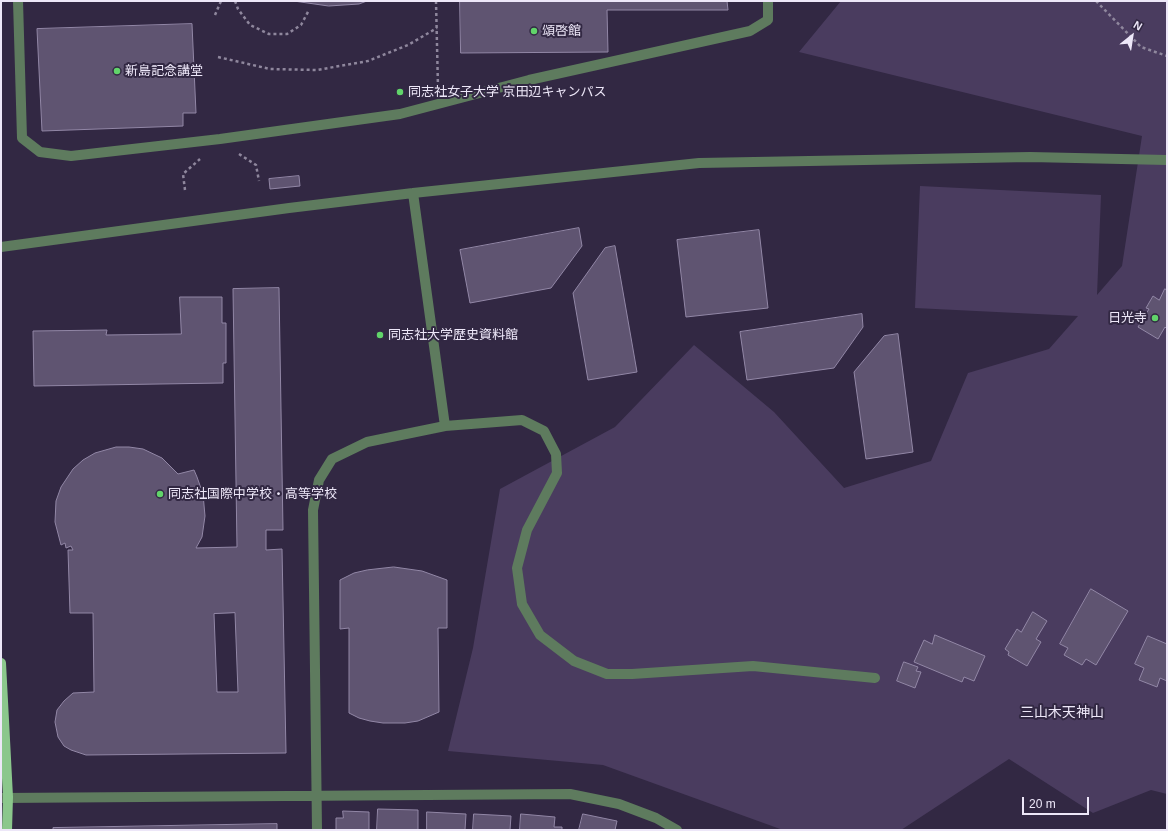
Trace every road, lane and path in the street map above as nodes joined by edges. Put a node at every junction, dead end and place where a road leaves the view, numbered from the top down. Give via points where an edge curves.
1 (18, 1) edge
2 (221, 1) edge
3 (235, 1) edge
4 (436, 1) edge
5 (768, 1) edge
6 (1096, 1) edge
7 (309, 10) dead end
8 (215, 15) dead end
9 (437, 28) junction
10 (1167, 56) edge
11 (218, 57) dead end
12 (438, 104) junction
13 (234, 150) dead end
14 (200, 158) dead end
15 (1167, 160) edge
16 (259, 181) dead end
17 (185, 190) dead end
18 (414, 193) junction
19 (1, 247) edge
20 (445, 426) junction
21 (1, 663) edge
22 (875, 678) dead end
23 (316, 796) junction
24 (5, 798) edge
25 (7, 830) edge
26 (317, 830) edge
27 (677, 830) edge

1 - 12 street via 22,138 40,152 71,156 204,141 400,114
2 - 8 path
3 - 7 path via 250,25 269,34 287,34 301,25
4 - 9 path
5 - 12 street via 768,20 750,31 530,80
6 - 10 path via 1141,47
9 - 11 path via 408,45 368,61 317,70 270,69
9 - 12 path
13 - 16 path via 256,165
14 - 17 path via 183,174
15 - 18 street via 1030,157 699,163
18 - 19 street
18 - 20 street
20 - 22 street via 522,420 544,431 556,454 557,473 527,530 517,568 522,604 540,635 574,662 608,674 753,666
20 - 23 street via 367,442 332,460 319,480 313,510
21 - 24 main road
23 - 24 street
23 - 26 street
23 - 27 street via 570,794 619,804 656,818
24 - 25 main road

